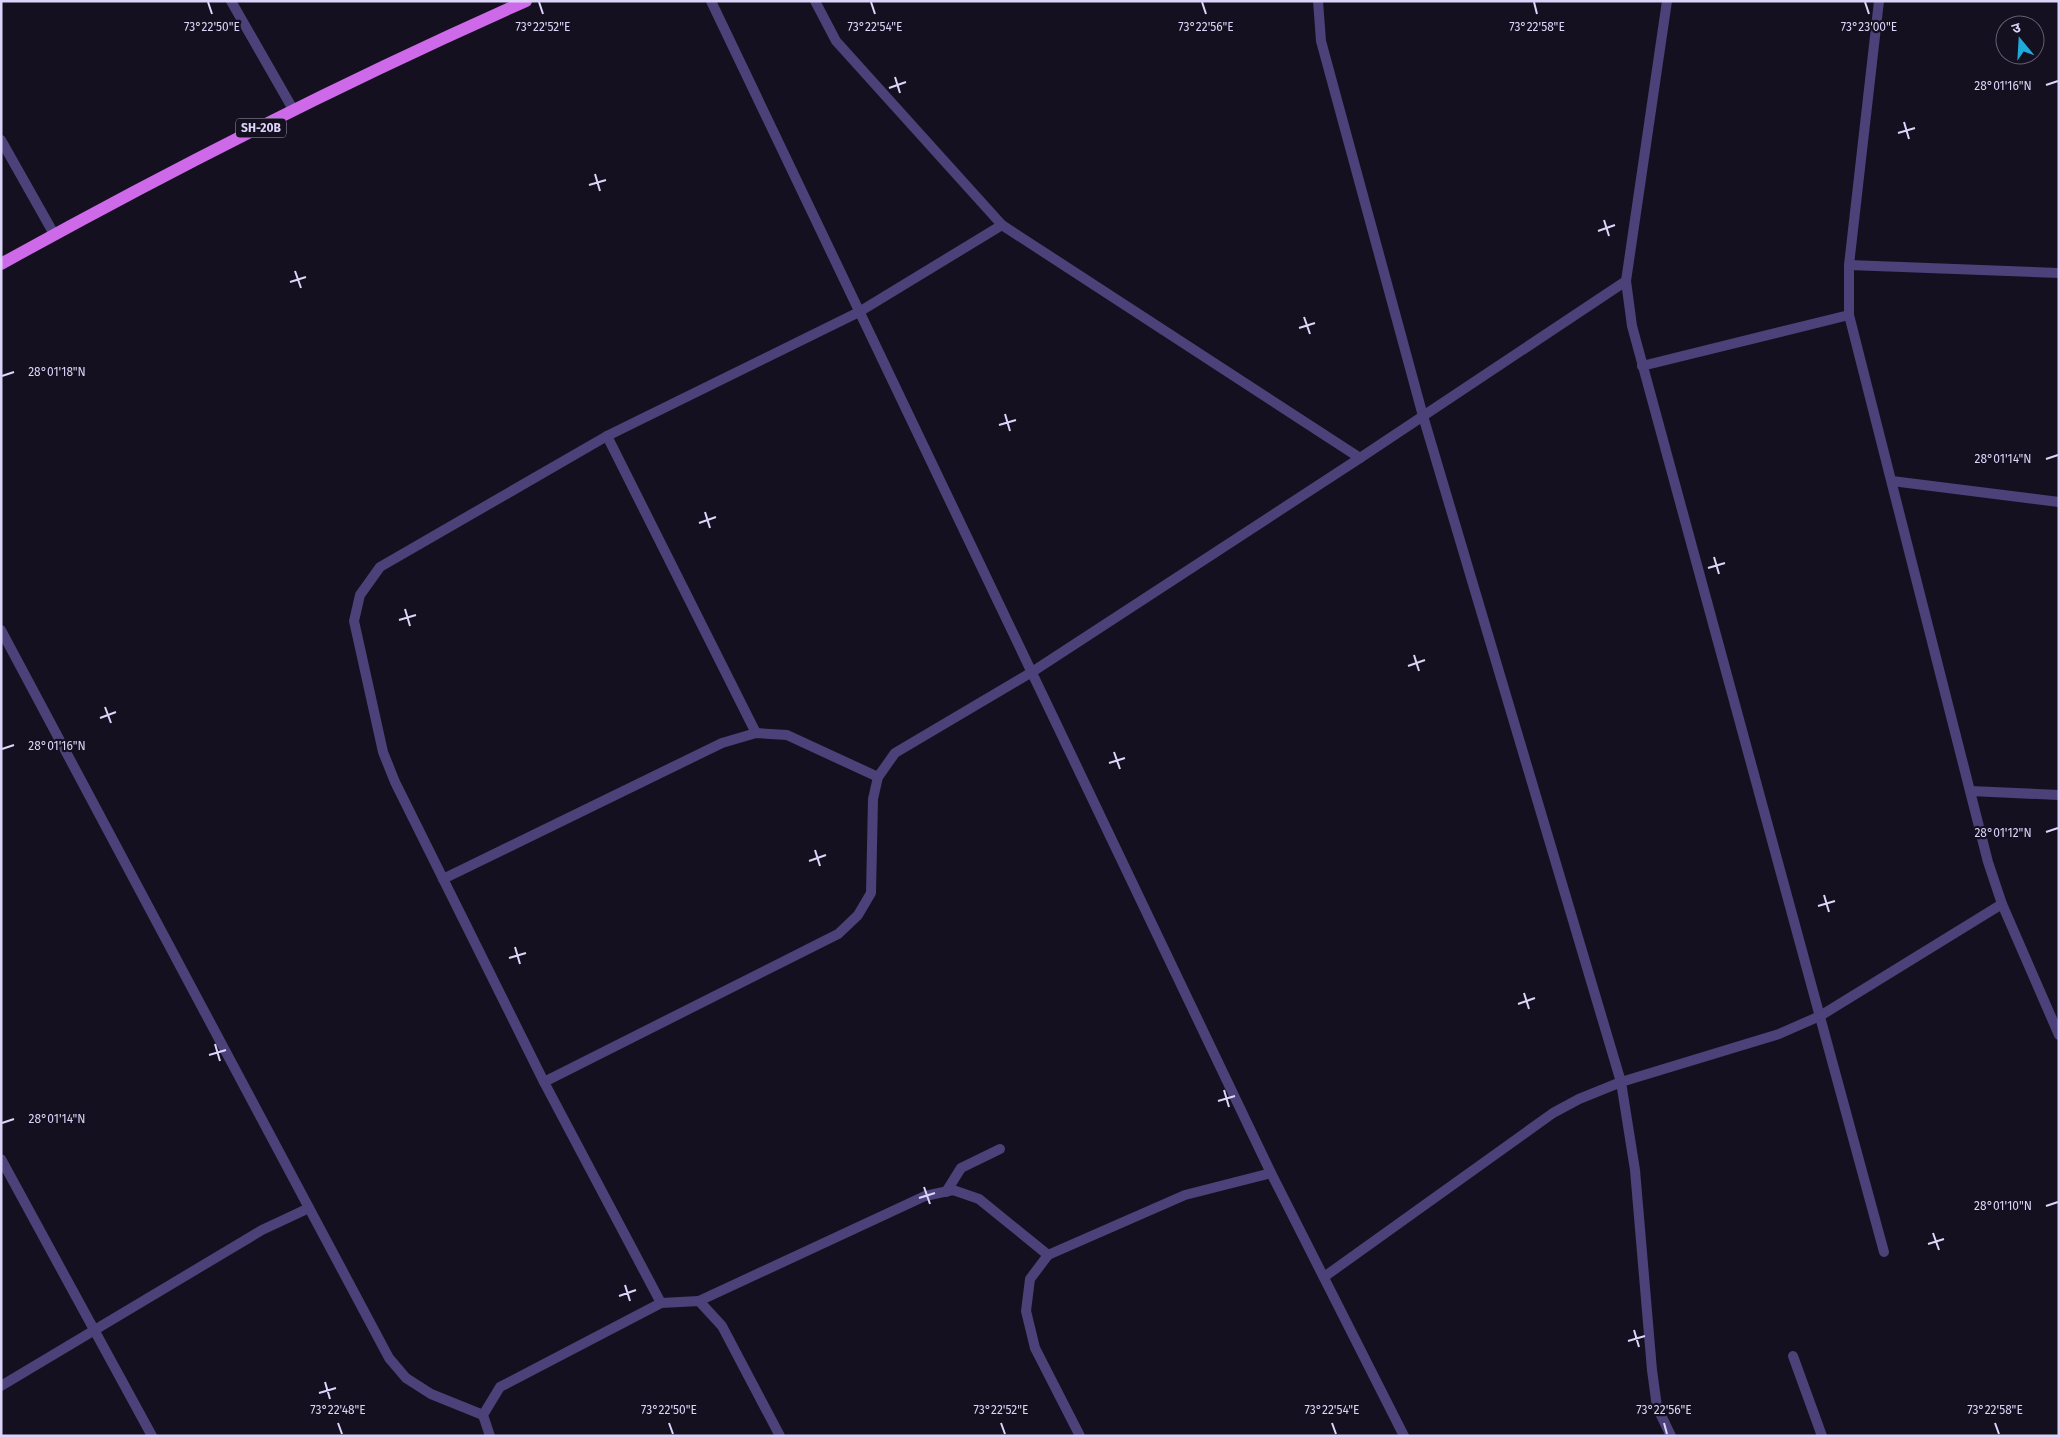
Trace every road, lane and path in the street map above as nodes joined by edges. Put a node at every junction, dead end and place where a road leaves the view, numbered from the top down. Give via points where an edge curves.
1 (231, 1) edge
2 (526, 1) edge
3 (711, 1) edge
4 (815, 1) edge
5 (1318, 1) edge
6 (1667, 1) edge
7 (1879, 1) edge
8 (294, 111) junction
9 (1, 140) edge
10 (1002, 225) junction
11 (54, 234) junction
12 (1, 264) edge
13 (1849, 265) junction
14 (2059, 273) edge
15 (1626, 281) junction
16 (859, 312) junction
17 (1849, 315) junction
18 (1642, 366) junction
19 (1423, 416) junction
20 (608, 436) junction
21 (1360, 458) junction
22 (1892, 482) junction
23 (2059, 502) edge
24 (1, 630) edge
25 (1032, 672) junction
26 (756, 733) junction
27 (878, 777) junction
28 (1970, 791) junction
29 (2059, 795) edge
30 (443, 879) junction
31 (2002, 904) junction
32 (1820, 1016) junction
33 (2059, 1035) edge
34 (544, 1082) junction
35 (1622, 1082) junction
36 (1000, 1149) dead end
37 (1, 1158) edge
38 (1271, 1173) junction
39 (946, 1192) junction
40 (309, 1208) junction
41 (1884, 1252) dead end
42 (1048, 1255) junction
43 (1324, 1276) junction
44 (699, 1301) junction
45 (661, 1303) junction
46 (93, 1331) junction
47 (1793, 1356) dead end
48 (1, 1386) edge
49 (484, 1415) junction
50 (152, 1436) edge
51 (490, 1436) edge
52 (780, 1436) edge
53 (1080, 1436) edge
54 (1404, 1436) edge
55 (1671, 1436) edge
56 (1822, 1436) edge

1 - 8 street
2 - 8 main road, SH-20B
3 - 16 street
4 - 10 street via 836,41
5 - 19 street via 1321,41
6 - 15 street
7 - 13 street
8 - 11 main road, SH-20B
9 - 11 street
10 - 16 street
10 - 21 street
11 - 12 main road, SH-20B
13 - 14 street
13 - 17 street
15 - 18 street
15 - 19 street
16 - 20 street
16 - 25 street
17 - 18 street
17 - 22 street
18 - 32 street
19 - 21 street
19 - 35 street
20 - 26 street
20 - 30 street via 380,567 360,595 354,622 383,752
21 - 25 street
22 - 23 street
22 - 28 street
24 - 40 street
25 - 27 street via 895,753
25 - 38 street
26 - 27 street via 787,735
26 - 30 street via 722,743
27 - 34 street via 873,799 871,893 858,915 838,934
28 - 29 street
28 - 31 street
30 - 34 street
31 - 32 street
31 - 33 street
32 - 35 street via 1779,1034
32 - 41 street
34 - 45 street
35 - 43 street via 1578,1099 1553,1113
35 - 55 street via 1635,1170 1657,1407
36 - 39 street via 961,1168
37 - 46 street
38 - 42 street via 1185,1195
38 - 43 street
39 - 42 street via 953,1190 980,1200
39 - 44 street via 925,1196
40 - 46 street via 262,1230
40 - 49 street via 389,1358 406,1378 431,1394
42 - 53 street via 1030,1279 1026,1311 1035,1348
43 - 54 street
44 - 45 street
44 - 52 street via 722,1326
45 - 49 street via 500,1387
46 - 48 street
46 - 50 street
47 - 56 street
49 - 51 street

